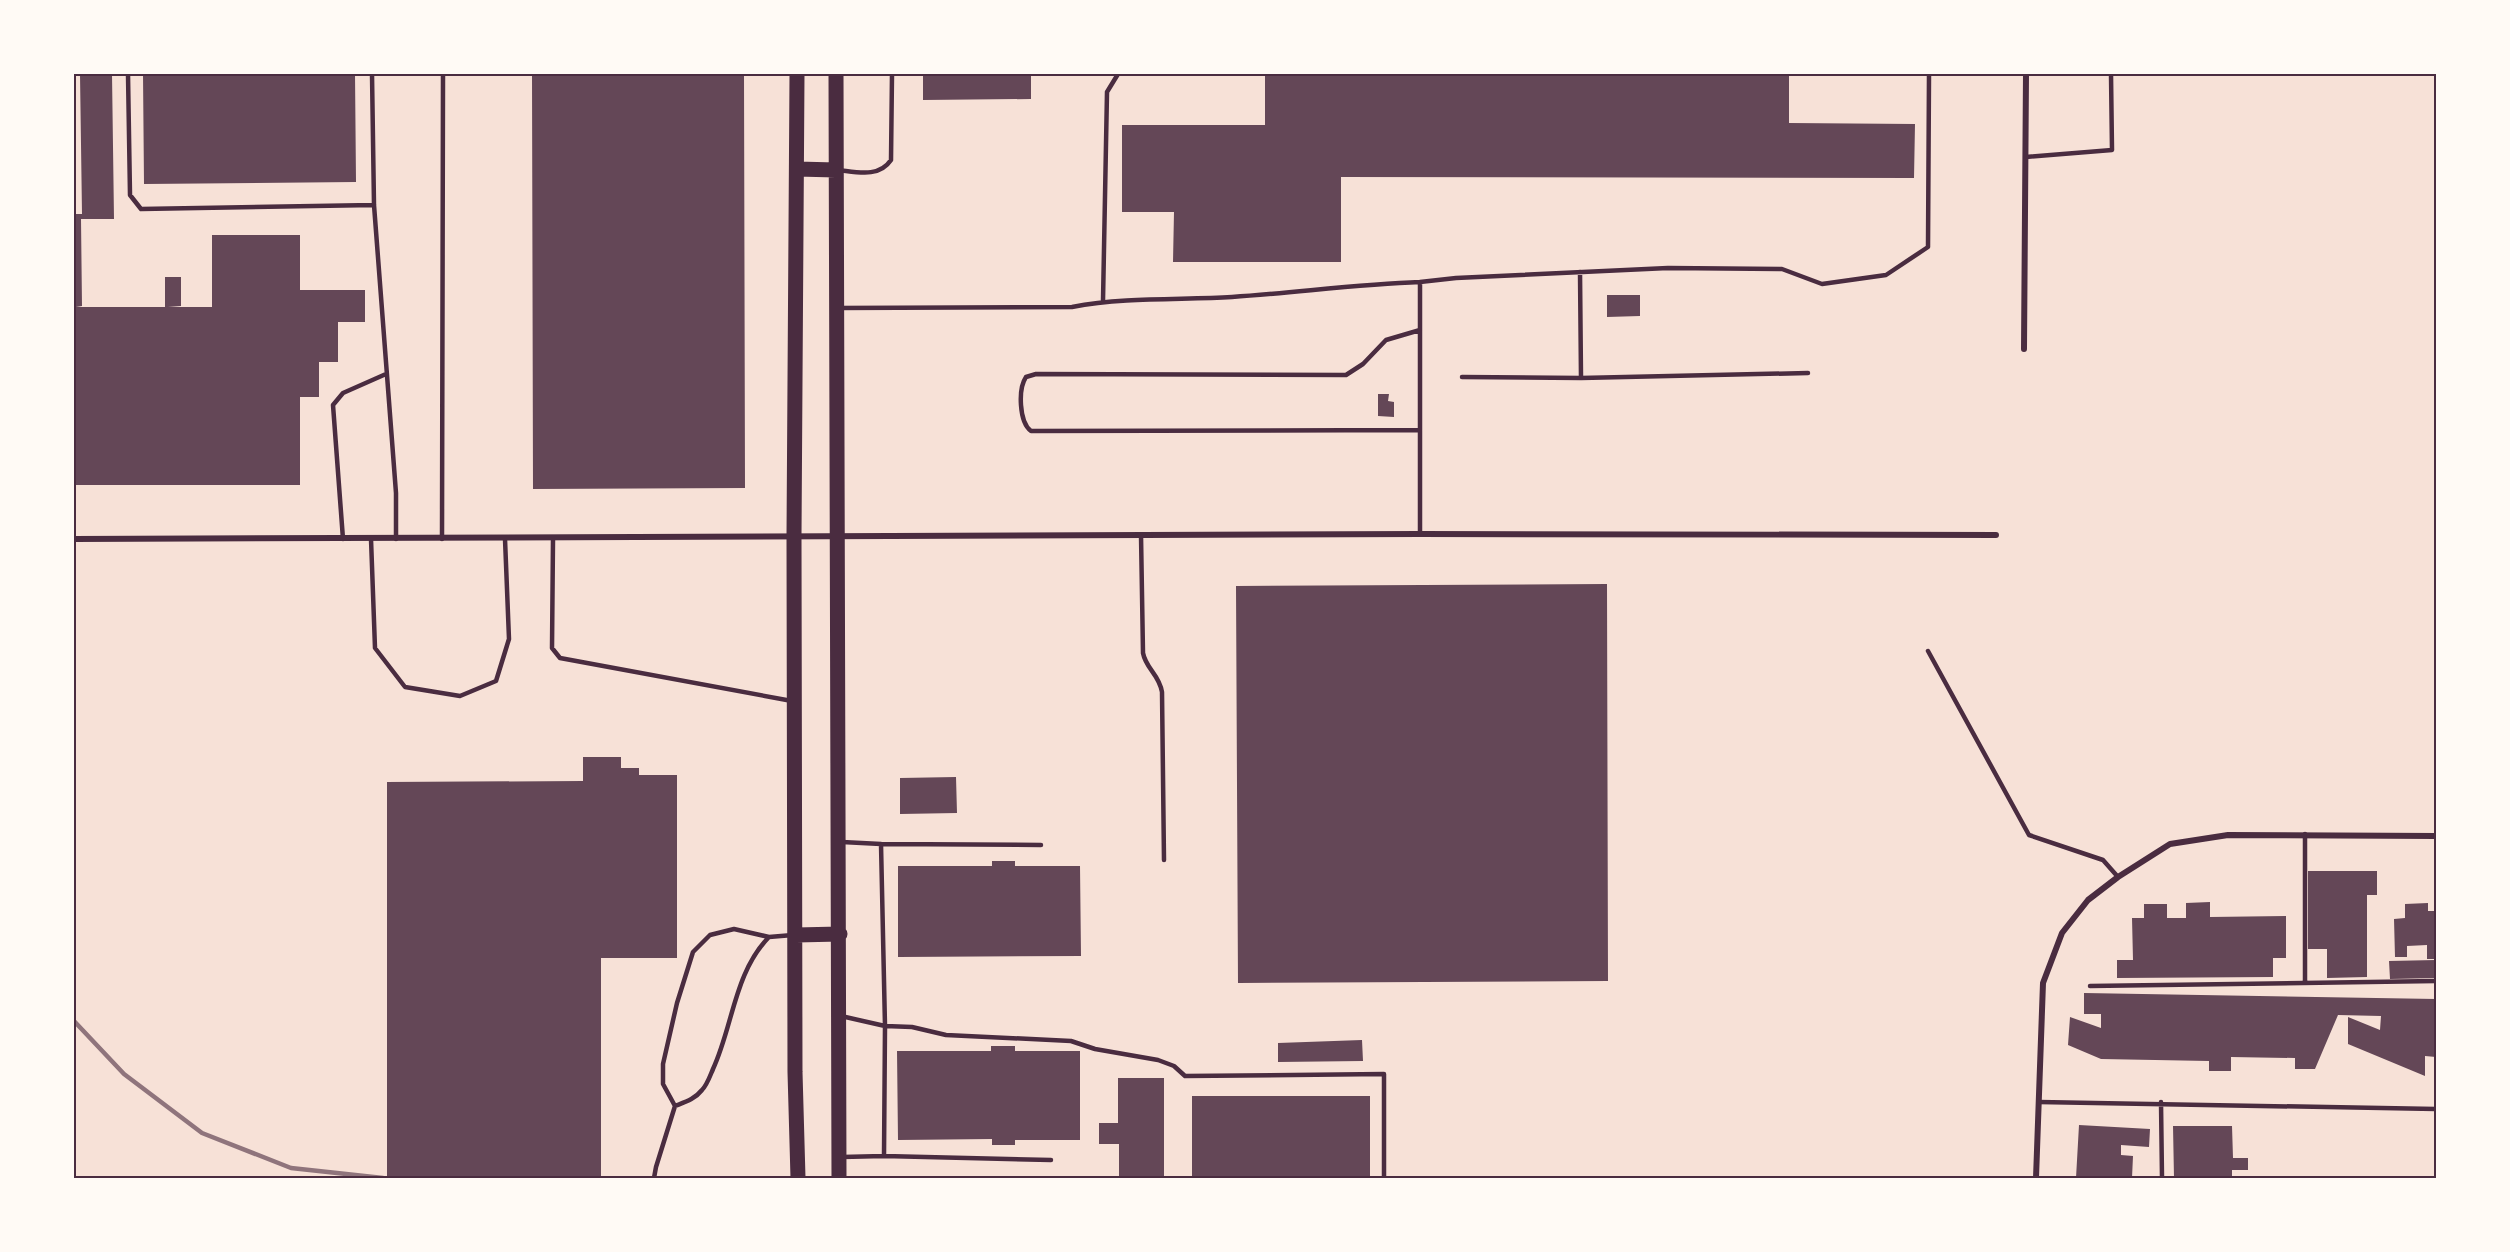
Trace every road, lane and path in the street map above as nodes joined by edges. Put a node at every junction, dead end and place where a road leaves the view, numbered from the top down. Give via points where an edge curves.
1 (128, 74) edge
2 (372, 74) edge
3 (443, 74) edge
4 (797, 74) edge
5 (837, 74) edge
6 (892, 74) edge
7 (1118, 74) edge
8 (1929, 74) edge
9 (2026, 74) edge
10 (2110, 74) edge
11 (2025, 158) junction
12 (797, 169) junction
13 (836, 170) junction
14 (374, 205) junction
15 (1580, 272) junction
16 (1420, 282) junction
17 (1103, 301) junction
18 (837, 308) junction
19 (1420, 330) junction
20 (2024, 349) dead end
21 (1808, 373) dead end
22 (386, 374) junction
23 (1462, 377) dead end
24 (1581, 378) junction
25 (1420, 430) junction
26 (1420, 534) junction
27 (1142, 535) junction
28 (1996, 535) dead end
29 (794, 536) junction
30 (839, 536) junction
31 (74, 538) edge
32 (343, 538) junction
33 (371, 538) junction
34 (396, 538) junction
35 (442, 538) junction
36 (505, 538) junction
37 (553, 538) junction
38 (1928, 651) dead end
39 (795, 702) junction
40 (2305, 834) junction
41 (2436, 836) edge
42 (840, 842) junction
43 (881, 844) junction
44 (1041, 845) dead end
45 (1164, 860) dead end
46 (2118, 877) junction
47 (840, 934) junction
48 (796, 935) junction
49 (769, 938) junction
50 (2436, 981) edge
51 (2305, 982) junction
52 (2090, 986) dead end
53 (840, 1015) junction
54 (885, 1026) junction
55 (2039, 1102) junction
56 (2161, 1102) junction
57 (675, 1106) junction
58 (2436, 1109) edge
59 (884, 1156) junction
60 (839, 1157) junction
61 (1051, 1161) dead end
62 (654, 1179) edge
63 (798, 1179) edge
64 (839, 1179) edge
65 (1384, 1179) edge
66 (2036, 1179) edge
67 (2162, 1179) edge

1 - 14 lane via 130,195 141,209
2 - 14 lane
3 - 35 lane
4 - 12 main road
5 - 13 main road
6 - 13 lane via 891,160 874,172
7 - 17 lane via 1107,92
8 - 15 lane via 1928,247 1886,275 1822,284 1782,269
9 - 11 street
10 - 11 lane via 2112,150
11 - 20 street
12 - 13 main road
12 - 29 main road
13 - 18 main road
14 - 22 lane
15 - 16 lane
15 - 24 lane
16 - 17 lane via 1233,297
16 - 19 lane
17 - 18 lane via 1072,307
18 - 30 main road
19 - 25 lane
19 - 25 lane via 1386,340 1346,375 1036,374 1022,382 1022,401 1023,416 1031,431
21 - 24 lane
22 - 32 lane via 343,393 333,405
22 - 34 lane
23 - 24 lane
25 - 26 lane
26 - 27 street
26 - 28 street
27 - 30 street
27 - 45 lane via 1143,653 1160,681 1162,692
29 - 30 street
29 - 37 street
29 - 39 main road
30 - 42 main road
31 - 32 street
32 - 33 street
33 - 34 street
33 - 36 lane via 375,648 405,687 460,696 496,681 509,639
34 - 35 street
35 - 36 street
36 - 37 street
37 - 39 lane via 552,648 560,658
38 - 46 lane via 2029,835 2103,860
39 - 48 main road
40 - 41 street
40 - 46 street via 2228,835 2170,844
40 - 51 lane
42 - 43 lane
42 - 47 main road
43 - 44 lane
43 - 54 lane
46 - 55 street via 2088,900 2062,933 2043,983
47 - 48 main road
47 - 53 main road
48 - 49 lane
48 - 63 main road
49 - 57 lane via 756,950 744,974 718,1058 704,1089
49 - 57 lane via 734,929 710,935 693,952 663,1064 663,1084
50 - 51 lane
51 - 52 lane
53 - 54 lane
53 - 60 main road
54 - 59 lane
54 - 65 lane via 946,1035 1071,1041 1158,1060 1185,1076 1384,1074
55 - 56 lane
55 - 66 street
56 - 58 lane
56 - 67 lane
57 - 62 lane
59 - 60 lane
59 - 61 lane
60 - 64 main road

